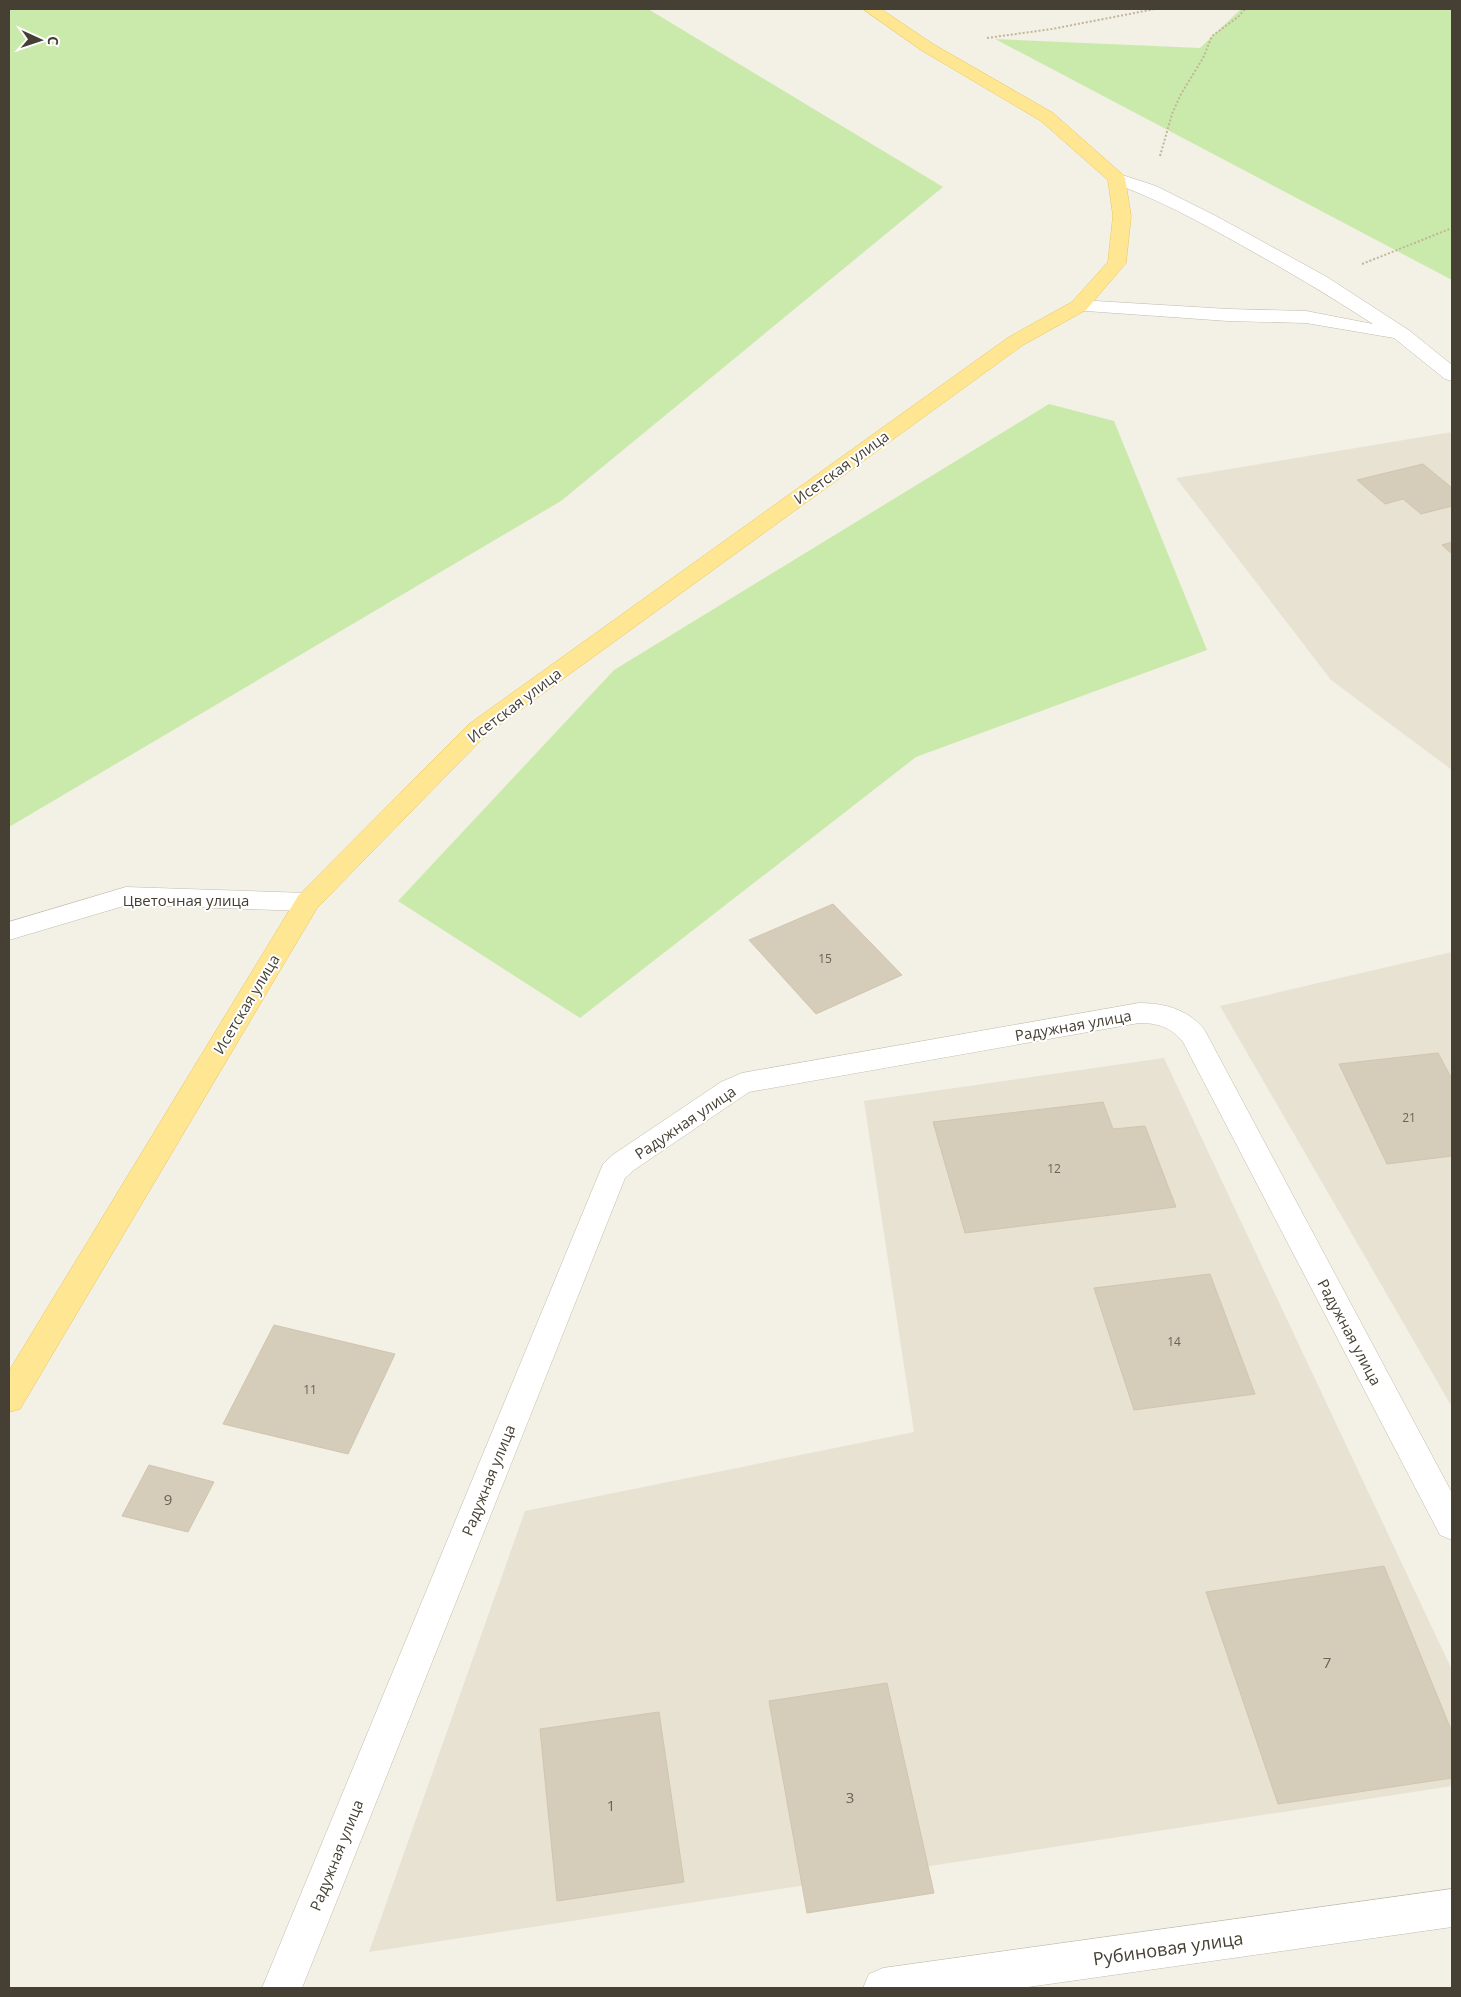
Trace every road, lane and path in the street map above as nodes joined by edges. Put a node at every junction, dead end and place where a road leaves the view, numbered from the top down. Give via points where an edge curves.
1 (871, 9) edge
2 (1155, 9) edge
3 (1245, 9) edge
4 (927, 47) junction
5 (1116, 178) junction
6 (1150, 190) junction
7 (1452, 228) edge
8 (1320, 281) junction
9 (1079, 306) junction
10 (1403, 335) junction
11 (1452, 375) edge
12 (307, 902) junction
13 (9, 930) edge
14 (9, 1399) edge
15 (1452, 1525) edge
16 (1452, 1908) edge
17 (282, 1988) edge
18 (883, 1988) edge

1 - 4 main road
2 - 4 path via 1052,29
3 - 6 path via 1212,36 1181,94
4 - 5 main road via 1047,117
5 - 6 street
5 - 9 main road, Исетская улица via 1122,216 1117,263
6 - 8 street
7 - 8 path
8 - 10 street
9 - 10 street via 1306,317
9 - 12 main road, Исетская улица via 1016,342 478,729
10 - 11 street
12 - 13 street, Цветочная улица via 126,896
12 - 14 main road, Исетская улица
15 - 17 street, Радужная улица via 1194,1036 1177,1019 1152,1012 1139,1013 742,1084 730,1089 613,1172
16 - 18 street, Рубиновая улица

